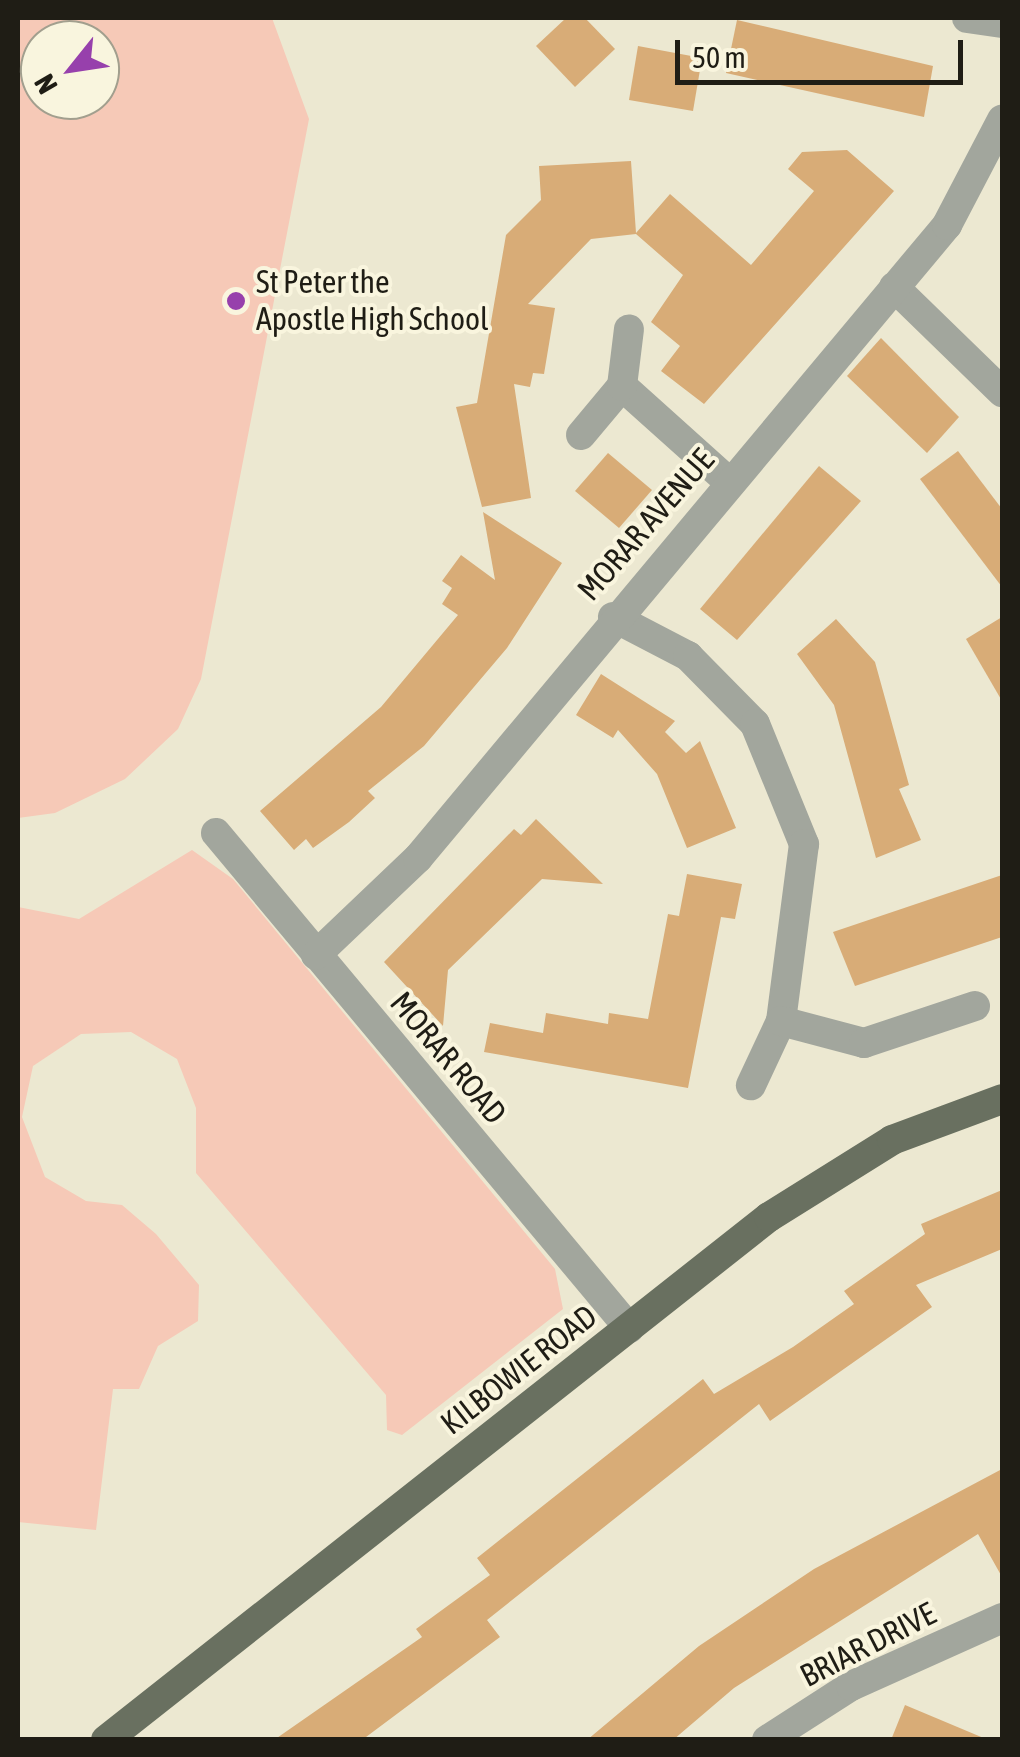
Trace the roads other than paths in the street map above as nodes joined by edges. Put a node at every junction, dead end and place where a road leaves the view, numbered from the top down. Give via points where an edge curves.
1 (967, 18) edge
2 (1002, 23) edge
3 (1002, 120) edge
4 (894, 287) junction
5 (628, 329) dead end
6 (622, 386) junction
7 (1002, 392) edge
8 (581, 436) dead end
9 (730, 482) junction
10 (613, 617) junction
11 (216, 832) dead end
12 (316, 955) junction
13 (975, 1006) dead end
14 (782, 1021) junction
15 (751, 1085) dead end
16 (1002, 1099) edge
17 (629, 1328) junction
18 (1000, 1626) edge
19 (106, 1740) edge
20 (767, 1740) edge

1 - 2 street
3 - 4 street, MORAR AVENUE via 947,225
4 - 7 street
4 - 9 street, MORAR AVENUE
5 - 6 street
6 - 8 street
6 - 9 street
9 - 10 street, MORAR AVENUE
10 - 12 street, MORAR AVENUE via 418,858
10 - 14 street via 688,656 755,724 804,844
11 - 12 street, MORAR ROAD
12 - 17 street, MORAR ROAD
13 - 14 street via 864,1042
14 - 15 street
16 - 17 main road, KILBOWIE ROAD via 892,1140 769,1217
17 - 19 main road, KILBOWIE ROAD
18 - 20 street, BRIAR DRIVE via 852,1686

